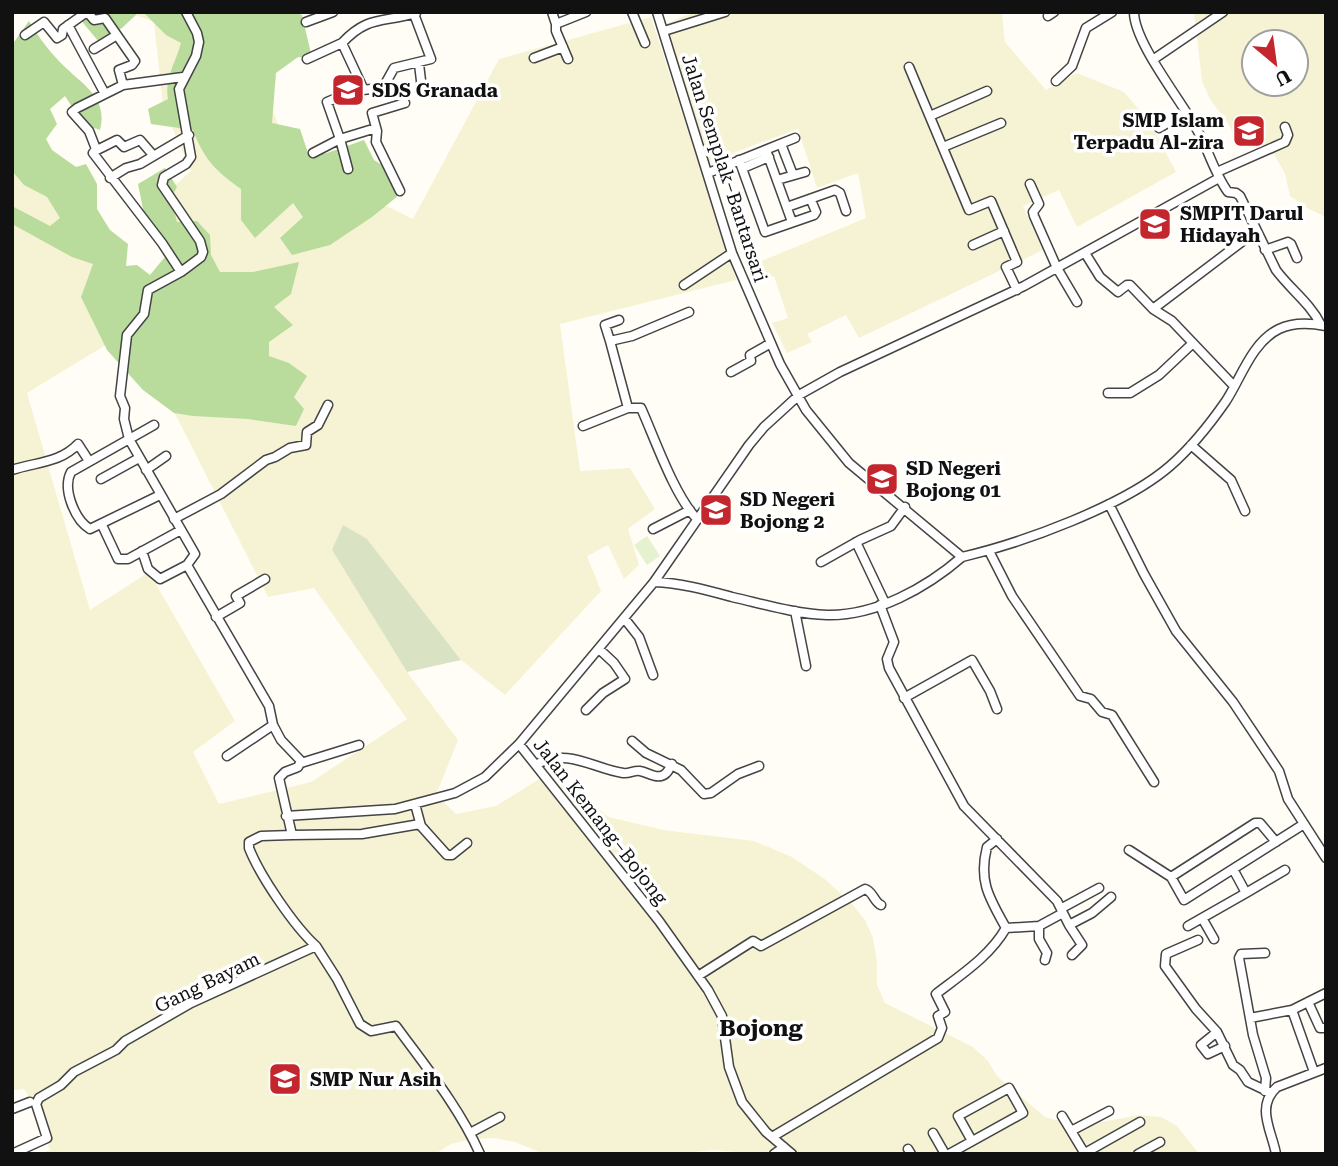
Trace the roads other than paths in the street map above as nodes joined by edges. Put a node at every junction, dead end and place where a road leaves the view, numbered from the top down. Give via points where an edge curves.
1 (186, 12) edge
2 (332, 12) edge
3 (552, 12) edge
4 (586, 12) edge
5 (632, 12) edge
6 (657, 12) edge
7 (724, 12) edge
8 (1112, 12) edge
9 (1134, 12) edge
10 (1223, 12) edge
11 (416, 13) edge
12 (375, 17) edge
13 (306, 22) dead end
14 (556, 24) junction
15 (68, 25) junction
16 (664, 31) junction
17 (25, 35) dead end
18 (117, 35) junction
19 (342, 43) junction
20 (645, 43) dead end
21 (563, 47) junction
22 (94, 49) dead end
23 (534, 58) dead end
24 (307, 59) dead end
25 (568, 59) dead end
26 (1154, 60) junction
27 (419, 64) junction
28 (909, 67) dead end
29 (183, 78) junction
30 (1056, 81) dead end
31 (124, 85) junction
32 (363, 88) junction
33 (422, 89) dead end
34 (987, 91) dead end
35 (105, 94) junction
36 (405, 103) dead end
37 (1186, 112) junction
38 (930, 116) junction
39 (1001, 123) dead end
40 (1285, 127) dead end
41 (376, 128) junction
42 (1159, 128) dead end
43 (189, 135) junction
44 (795, 138) dead end
45 (340, 139) junction
46 (781, 144) junction
47 (943, 147) junction
48 (96, 151) junction
49 (313, 153) dead end
50 (767, 154) junction
51 (153, 155) junction
52 (741, 164) junction
53 (348, 169) dead end
54 (805, 172) dead end
55 (708, 173) junction
56 (793, 175) junction
57 (1218, 175) junction
58 (110, 178) junction
59 (777, 180) junction
60 (1030, 184) dead end
61 (400, 191) dead end
62 (811, 200) junction
63 (787, 207) junction
64 (846, 211) dead end
65 (792, 222) junction
66 (1004, 231) junction
67 (1256, 232) junction
68 (973, 245) dead end
69 (1265, 250) junction
70 (732, 253) junction
71 (1084, 253) junction
72 (1297, 258) dead end
73 (1057, 268) junction
74 (181, 272) junction
75 (684, 285) dead end
76 (1017, 290) junction
77 (1077, 302) dead end
78 (1153, 309) junction
79 (689, 312) dead end
80 (619, 320) dead end
81 (1324, 327) edge
82 (610, 341) junction
83 (771, 343) junction
84 (1192, 343) junction
85 (731, 372) dead end
86 (1234, 386) junction
87 (1108, 393) dead end
88 (799, 395) junction
89 (328, 405) dead end
90 (628, 408) junction
91 (154, 425) dead end
92 (583, 426) dead end
93 (129, 439) junction
94 (1191, 446) junction
95 (166, 456) dead end
96 (139, 458) junction
97 (89, 461) junction
98 (12, 470) edge
99 (146, 470) junction
100 (102, 479) dead end
101 (160, 495) junction
102 (1109, 503) junction
103 (905, 507) junction
104 (690, 510) junction
105 (1245, 511) dead end
106 (174, 519) junction
107 (697, 519) junction
108 (102, 525) junction
109 (653, 529) dead end
110 (181, 530) junction
111 (856, 542) junction
112 (142, 551) junction
113 (989, 551) junction
114 (962, 557) junction
115 (821, 562) dead end
116 (187, 565) junction
117 (265, 579) dead end
118 (654, 582) junction
119 (882, 604) junction
120 (795, 611) junction
121 (216, 617) junction
122 (625, 618) junction
123 (599, 649) junction
124 (806, 666) dead end
125 (653, 675) dead end
126 (904, 698) junction
127 (996, 709) dead end
128 (586, 710) dead end
129 (273, 725) junction
130 (632, 741) dead end
131 (519, 744) junction
132 (359, 746) dead end
133 (227, 756) dead end
134 (301, 763) junction
135 (537, 764) junction
136 (672, 764) junction
137 (760, 766) dead end
138 (1154, 782) dead end
139 (415, 804) junction
140 (286, 816) junction
141 (420, 824) junction
142 (1304, 824) junction
143 (292, 835) junction
144 (998, 839) junction
145 (1276, 842) junction
146 (467, 843) dead end
147 (1129, 850) dead end
148 (1326, 858) edge
149 (1233, 869) junction
150 (1285, 870) dead end
151 (1171, 877) junction
152 (1099, 888) dead end
153 (1246, 893) junction
154 (1111, 898) dead end
155 (881, 905) dead end
156 (1062, 911) junction
157 (1202, 918) junction
158 (1069, 925) junction
159 (1039, 926) junction
160 (1188, 926) dead end
161 (1006, 928) junction
162 (1214, 939) dead end
163 (1198, 940) dead end
164 (316, 946) junction
165 (1265, 953) dead end
166 (1072, 955) dead end
167 (1045, 960) dead end
168 (698, 976) junction
169 (1326, 993) edge
170 (1308, 1002) junction
171 (1292, 1010) junction
172 (1250, 1017) junction
173 (1326, 1028) edge
174 (1217, 1032) junction
175 (1225, 1046) junction
176 (1326, 1068) edge
177 (1314, 1072) junction
178 (1268, 1092) junction
179 (30, 1102) dead end
180 (12, 1109) edge
181 (1109, 1111) dead end
182 (1062, 1116) dead end
183 (500, 1117) dead end
184 (1140, 1122) dead end
185 (1071, 1131) junction
186 (470, 1133) junction
187 (933, 1133) dead end
188 (772, 1138) junction
189 (972, 1141) junction
190 (1160, 1142) dead end
191 (784, 1147) junction
192 (12, 1154) edge
193 (480, 1154) edge
194 (775, 1154) edge
195 (792, 1154) edge
196 (947, 1154) edge
197 (1085, 1154) edge
198 (1138, 1154) edge
199 (1276, 1154) edge

1 - 29 street via 197,33 198,49
2 - 13 street
3 - 14 street
4 - 14 street
5 - 20 street
6 - 16 street, Jalan Semplak–Bantarsari
7 - 16 street
8 - 30 street via 1086,28 1072,66
9 - 26 street via 1137,30
10 - 26 street
11 - 12 street
11 - 27 street via 432,58
12 - 19 street
14 - 21 street
15 - 17 street via 57,38 44,22
15 - 18 street via 87,13 94,20 105,18
15 - 35 street
16 - 55 street, Jalan Semplak–Bantarsari
18 - 22 street
18 - 31 street via 135,62 119,70
19 - 24 street
19 - 32 street
21 - 23 street
21 - 25 street
26 - 37 street
27 - 32 street via 394,68 381,88
27 - 33 street
28 - 38 street
29 - 31 street
29 - 43 street via 179,89
31 - 35 street
32 - 45 street via 327,102
34 - 38 street
35 - 48 street via 72,112 89,131
36 - 41 street via 373,111
37 - 42 street
37 - 57 street
38 - 47 street
39 - 47 street
40 - 57 street, Jalan Kemang–Bojong via 1288,137 1281,144
41 - 45 street
41 - 61 street via 376,142
43 - 51 street
43 - 74 street via 190,161 162,180 203,251
44 - 46 street
45 - 49 street
45 - 53 street
46 - 50 street
46 - 56 street
47 - 66 street via 969,210 991,201
48 - 51 street via 116,140 124,147 140,140
48 - 58 street via 93,153
50 - 52 street
50 - 59 street
51 - 58 street
52 - 55 street
52 - 65 street via 764,231
54 - 56 street
55 - 70 street, Jalan Semplak–Bantarsari
56 - 59 street
57 - 67 street via 1227,191 1240,196
57 - 71 street, Jalan Kemang–Bojong via 1169,208
58 - 74 street
59 - 63 street
60 - 73 street via 1039,204 1033,214
62 - 63 street
62 - 64 street via 835,190
62 - 65 street via 816,214
63 - 65 street
66 - 68 street
66 - 76 street via 1017,262 1006,267
67 - 69 street
67 - 78 street
69 - 72 street via 1288,242
69 - 81 street via 1284,281
70 - 75 street
70 - 83 street, Jalan Semplak–Bantarsari
71 - 73 street, Jalan Kemang–Bojong
71 - 78 street via 1108,286 1118,292 1130,285
73 - 76 street, Jalan Kemang–Bojong
73 - 77 street
74 - 93 street via 148,290 144,314 127,335 119,389
76 - 88 street, Jalan Kemang–Bojong
78 - 84 street
79 - 82 street
80 - 82 street via 605,325
81 - 86 street via 1298,324 1276,330
82 - 90 street
83 - 85 street
83 - 88 street, Jalan Semplak–Bantarsari
84 - 86 street
84 - 87 street via 1159,375 1130,393
86 - 94 street
88 - 103 street, Jalan Semplak–Bantarsari via 849,463
88 - 107 street, Jalan Kemang–Bojong via 764,427
89 - 106 street via 319,424 307,432 306,445 266,460 221,494
90 - 92 street
90 - 104 street via 641,410
91 - 93 street
93 - 96 street
93 - 97 street
94 - 102 street via 1157,476
94 - 105 street via 1231,480
95 - 99 street
96 - 99 street
96 - 100 street
97 - 98 street via 78,444 52,461
97 - 108 street via 69,475 69,493 85,526
99 - 101 street
101 - 106 street
101 - 108 street
102 - 113 street
102 - 142 street via 1176,631 1233,702 1279,771 1286,796
103 - 111 street via 891,526
103 - 114 street, Jalan Semplak–Bantarsari
104 - 107 street
104 - 109 street
106 - 110 street
107 - 118 street, Jalan Kemang–Bojong
108 - 112 street via 118,559
110 - 112 street
110 - 116 street via 195,554
111 - 115 street
111 - 119 street
112 - 116 street via 148,569 160,579
113 - 114 street
113 - 138 street via 1012,596 1080,696 1112,715
114 - 119 street via 928,583
116 - 121 street
117 - 121 street via 236,596 240,603
118 - 120 street via 686,584
118 - 122 street, Jalan Kemang–Bojong
119 - 120 street via 843,614
119 - 126 street via 894,642 887,662
120 - 124 street
121 - 129 street via 269,706
122 - 123 street, Jalan Kemang–Bojong
122 - 125 street via 639,637
123 - 128 street via 625,679
123 - 131 street, Jalan Kemang–Bojong
126 - 127 street via 972,660
126 - 144 street via 964,806
129 - 133 street
129 - 134 street
130 - 136 street via 662,763
131 - 135 street, Jalan Kemang–Bojong
131 - 139 street via 485,777 455,793
132 - 134 street
134 - 140 street via 279,778
135 - 136 street via 562,757 658,777
135 - 168 street, Jalan Kemang–Bojong
136 - 137 street via 704,794
139 - 140 street
139 - 141 street
140 - 143 street
141 - 143 street via 352,835
141 - 146 street via 449,856
142 - 145 street
142 - 148 street
143 - 164 street via 256,837 249,848 291,919
144 - 156 street
144 - 161 street via 987,847 984,857 985,887
145 - 149 street
145 - 151 street via 1255,823
147 - 151 street
149 - 151 street via 1184,900
149 - 153 street
150 - 153 street
152 - 156 street
153 - 157 street
154 - 158 street
155 - 168 street via 865,889 761,946 753,941
156 - 158 street
156 - 159 street
157 - 160 street
157 - 162 street
158 - 166 street via 1082,945
159 - 161 street
159 - 167 street
161 - 188 street via 984,958 936,994 944,1012 938,1016 942,1028 938,1038
163 - 174 street via 1166,954 1163,962
164 - 186 street via 360,1024 371,1031 396,1026
164 - 192 street, Gang Bayam via 191,1003 74,1072 36,1104 47,1138
165 - 172 street via 1241,954 1239,958
168 - 188 street, Jalan Kemang–Bojong via 722,1016 738,1094
169 - 170 street
170 - 171 street
170 - 173 street via 1320,1028
171 - 172 street
171 - 177 street
172 - 178 street
174 - 175 street
174 - 175 street via 1201,1045 1208,1054
175 - 178 street via 1248,1082
176 - 177 street
177 - 178 street
178 - 199 street via 1266,1121
179 - 180 street
181 - 185 street
182 - 185 street
183 - 186 street
184 - 197 street
185 - 197 street
186 - 193 street
187 - 196 street
188 - 191 street, Jalan Kemang–Bojong
189 - 189 street via 958,1116 1009,1088 1023,1113
189 - 196 street
190 - 198 street
191 - 194 street
191 - 195 street, Jalan Kemang–Bojong

